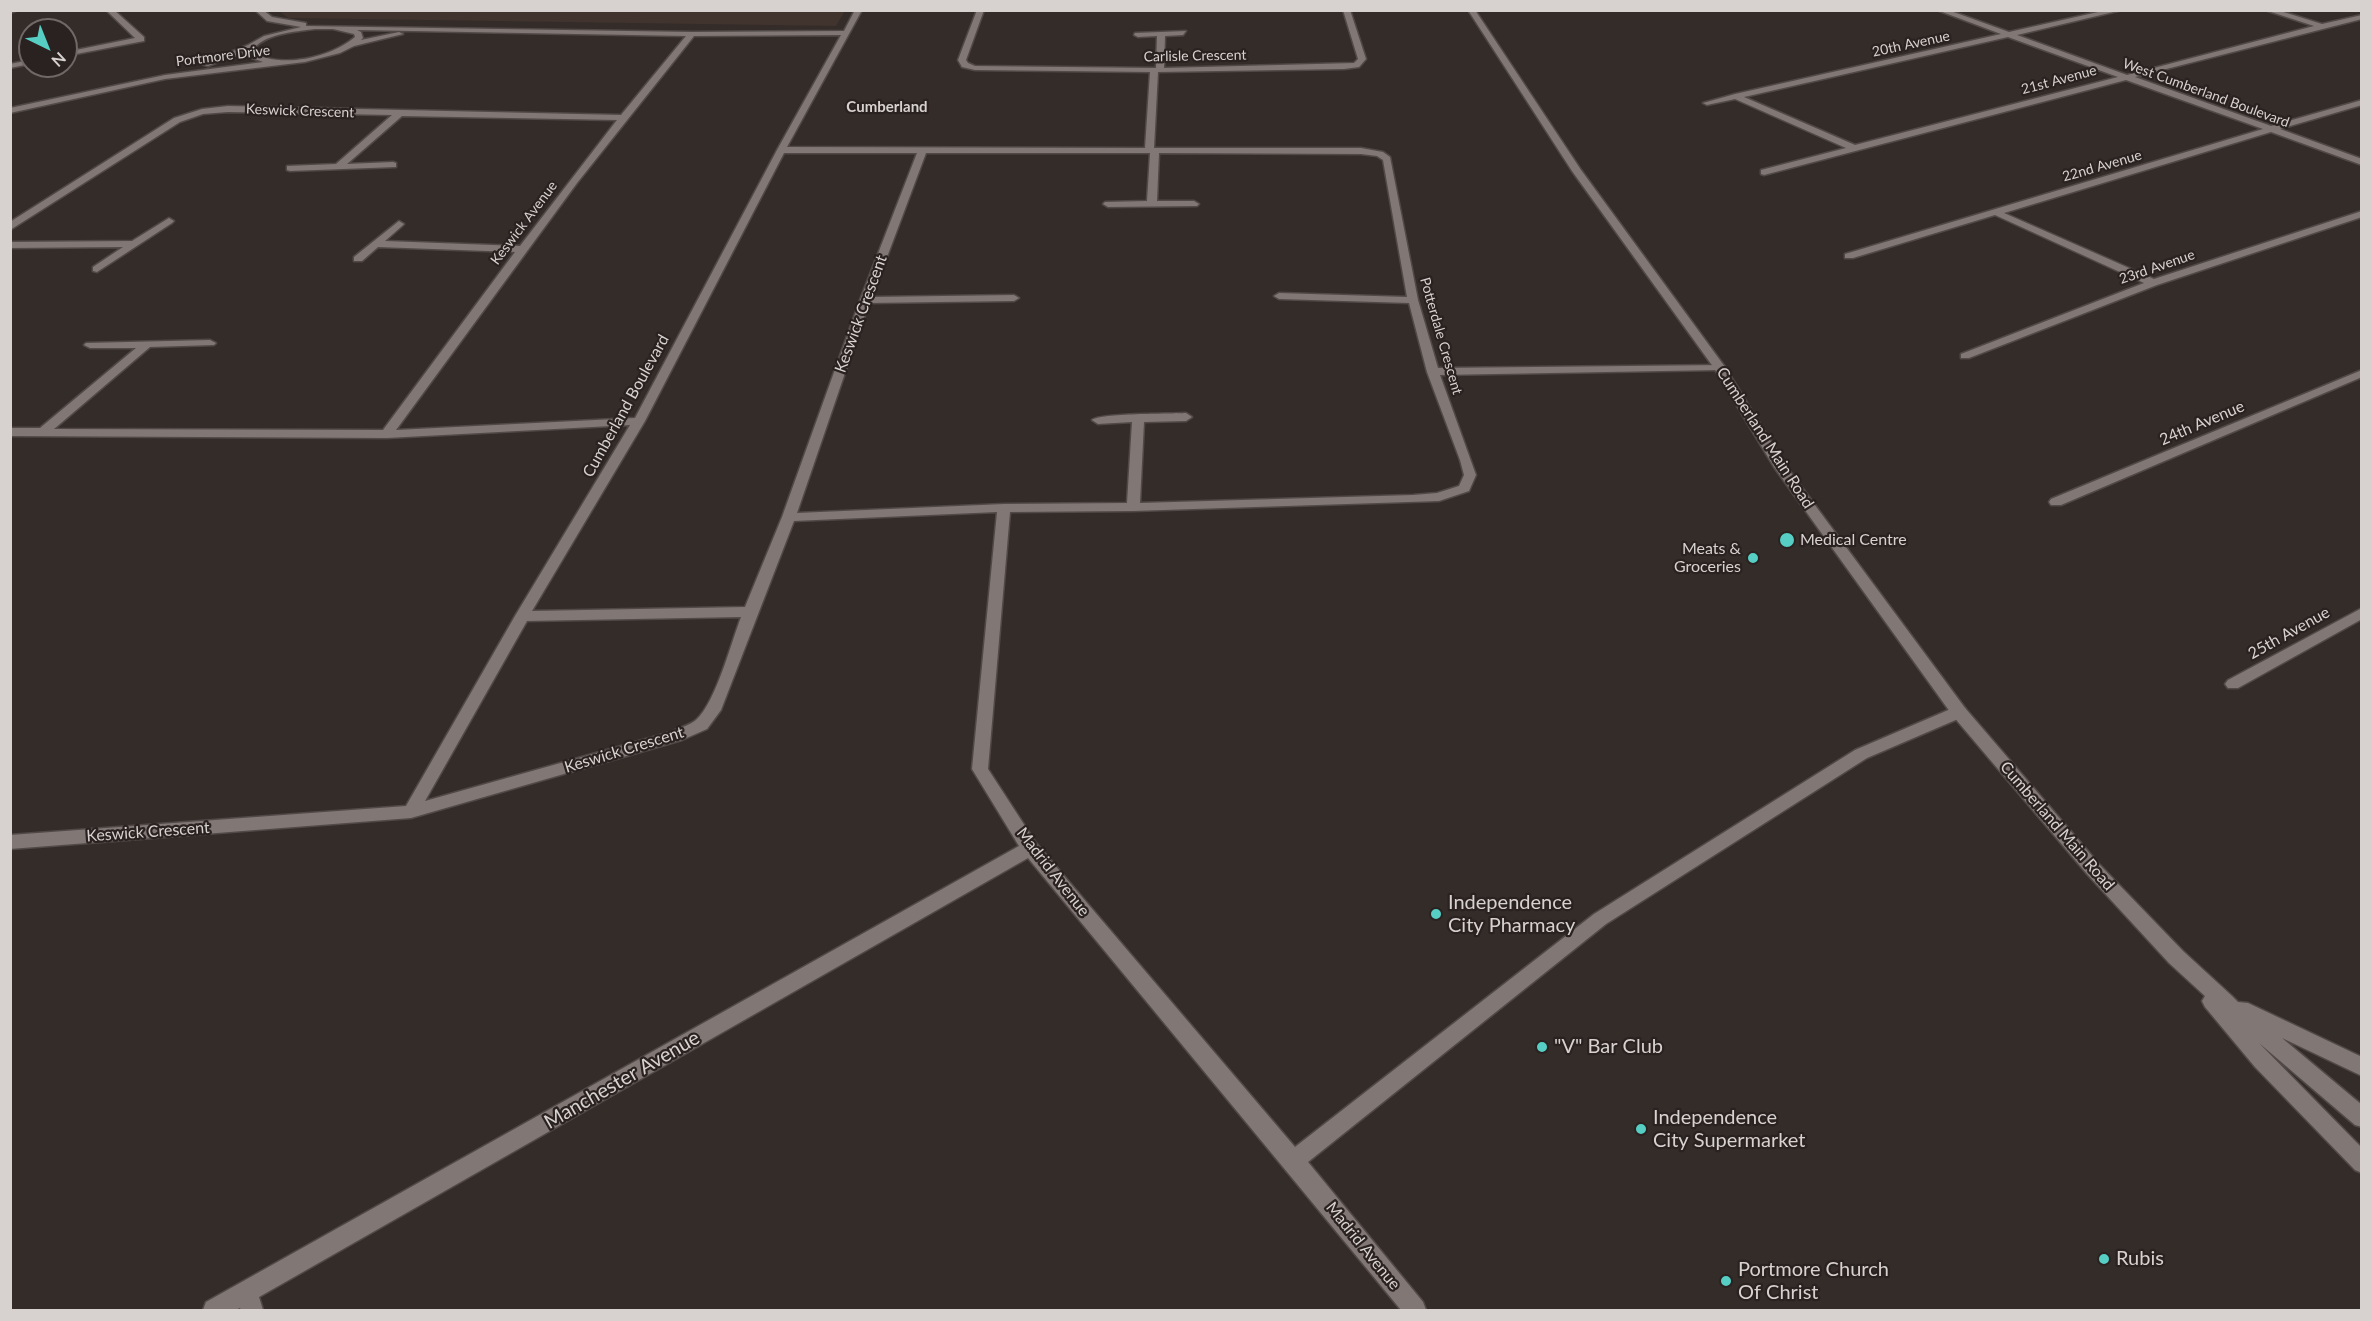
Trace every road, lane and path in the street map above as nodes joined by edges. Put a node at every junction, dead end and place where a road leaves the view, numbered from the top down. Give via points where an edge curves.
1 (15, 10) edge
2 (109, 10) edge
3 (258, 10) edge
4 (859, 10) edge
5 (981, 10) edge
6 (1346, 10) edge
7 (1471, 10) edge
8 (1940, 10) edge
9 (2119, 10) edge
10 (2268, 10) edge
11 (10, 11) edge
12 (2361, 17) edge
13 (270, 19) junction
14 (2322, 26) junction
15 (315, 27) junction
16 (333, 27) junction
17 (425, 28) junction
18 (846, 33) junction
19 (1183, 33) dead end
20 (692, 34) junction
21 (1161, 34) junction
22 (1138, 35) dead end
23 (2014, 36) junction
24 (259, 40) junction
25 (354, 44) junction
26 (249, 47) junction
27 (78, 52) edge
28 (284, 62) junction
29 (1157, 70) junction
30 (165, 77) junction
31 (2122, 77) junction
32 (1735, 96) junction
33 (2361, 102) edge
34 (1707, 103) dead end
35 (10, 111) edge
36 (399, 114) junction
37 (622, 118) junction
38 (2270, 131) junction
39 (1856, 149) junction
40 (781, 150) junction
41 (922, 151) junction
42 (1152, 151) junction
43 (2361, 162) edge
44 (393, 165) dead end
45 (339, 166) junction
46 (290, 168) dead end
47 (1764, 172) dead end
48 (1108, 204) dead end
49 (1152, 204) junction
50 (1194, 204) dead end
51 (1995, 212) junction
52 (2361, 214) edge
53 (169, 220) dead end
54 (399, 224) dead end
55 (10, 227) edge
56 (134, 244) junction
57 (376, 244) junction
58 (10, 245) edge
59 (520, 249) junction
60 (1850, 256) dead end
61 (358, 259) dead end
62 (97, 269) dead end
63 (2153, 283) junction
64 (1280, 296) dead end
65 (1014, 298) dead end
66 (865, 300) junction
67 (1413, 300) junction
68 (210, 343) dead end
69 (147, 344) junction
70 (90, 345) dead end
71 (1965, 356) dead end
72 (1719, 367) junction
73 (1433, 372) junction
74 (2360, 375) edge
75 (1186, 417) dead end
76 (1138, 418) junction
77 (1098, 420) dead end
78 (639, 421) junction
79 (10, 432) edge
80 (43, 432) junction
81 (387, 434) junction
82 (2056, 502) dead end
83 (1133, 507) junction
84 (1004, 508) junction
85 (789, 517) junction
86 (750, 612) junction
87 (2361, 613) edge
88 (522, 616) junction
89 (2233, 684) dead end
90 (1959, 712) junction
91 (411, 812) junction
92 (10, 842) edge
93 (1030, 848) junction
94 (2176, 957) junction
95 (2224, 1002) junction
96 (2361, 1067) edge
97 (2361, 1118) edge
98 (1293, 1161) junction
99 (2361, 1162) edge
100 (250, 1302) edge
101 (214, 1311) edge
102 (1415, 1311) edge

1 - 11 street
2 - 27 street via 141,39
3 - 13 street
4 - 18 street, Cumberland Boulevard
5 - 29 street, Carlisle Crescent via 962,60 965,65
6 - 29 street, Carlisle Crescent via 1362,59 1356,65
7 - 72 street, Cumberland Main Road via 1577,171
8 - 23 street, West Cumberland Boulevard
9 - 23 street, 20th Avenue
10 - 14 street
12 - 14 street, 21st Avenue
13 - 15 street
13 - 24 street via 270,28
14 - 31 street, 21st Avenue
15 - 16 street
15 - 24 street
16 - 17 street
16 - 25 street via 357,32 359,38
17 - 20 street
17 - 25 street
18 - 20 street
18 - 40 street, Cumberland Boulevard
19 - 21 street
20 - 37 street, Keswick Avenue
21 - 22 street
21 - 29 street
23 - 31 street, West Cumberland Boulevard
23 - 32 street, 20th Avenue
24 - 26 street, Portmore Drive
25 - 28 street via 324,56
26 - 28 street via 247,53 252,58
26 - 30 street, Portmore Drive
28 - 30 street, Portmore Drive
29 - 42 street
30 - 35 street, Portmore Drive
31 - 38 street, West Cumberland Boulevard
31 - 39 street, 21st Avenue
32 - 34 street, 20th Avenue
32 - 39 street
33 - 38 street, 22nd Avenue
36 - 37 street, Keswick Crescent
36 - 45 street
36 - 55 street, Keswick Crescent via 228,109 202,112 177,120
37 - 59 street, Keswick Avenue
38 - 43 street, West Cumberland Boulevard
38 - 51 street, 22nd Avenue
39 - 47 street, 21st Avenue
40 - 41 street, Potterdale Crescent
40 - 78 street, Cumberland Boulevard
41 - 42 street, Potterdale Crescent
41 - 66 street, Keswick Crescent
42 - 49 street
42 - 67 street, Potterdale Crescent via 1380,154 1387,159
44 - 45 street
45 - 46 street
48 - 49 street
49 - 50 street
51 - 60 street, 22nd Avenue
51 - 63 street
52 - 63 street, 23rd Avenue
53 - 56 street
54 - 57 street
56 - 58 street
56 - 62 street
57 - 59 street
57 - 61 street
59 - 81 street, Keswick Avenue
63 - 71 street, 23rd Avenue
64 - 67 street
65 - 66 street
66 - 85 street, Keswick Crescent
67 - 73 street, Potterdale Crescent
68 - 69 street
69 - 70 street
69 - 80 street
72 - 73 street
72 - 90 street, Cumberland Main Road via 1780,467
73 - 83 street, Potterdale Crescent via 1466,460 1470,475 1464,488 1439,497 1413,499
74 - 82 street, 24th Avenue
75 - 76 street
76 - 77 street
76 - 83 street
78 - 81 street
78 - 88 street, Cumberland Boulevard
79 - 80 street
80 - 81 street
83 - 84 street, Potterdale Crescent
84 - 85 street
84 - 93 street, Madrid Avenue via 980,769
85 - 86 street, Keswick Crescent
86 - 88 street
86 - 91 street, Keswick Crescent via 722,693 700,725 676,736
87 - 89 street, 25th Avenue
88 - 91 street, Cumberland Boulevard
90 - 94 street, Cumberland Main Road via 2093,869
90 - 98 street via 1861,754 1600,919
91 - 92 street, Keswick Crescent
93 - 98 street, Madrid Avenue
93 - 100 street, Manchester Avenue
94 - 95 street, Cumberland Main Road
94 - 99 street, Cumberland Main Road via 2262,1061
95 - 96 street
95 - 97 street, Cumberland Main Road
98 - 102 street, Madrid Avenue
100 - 101 street, Manchester Avenue

